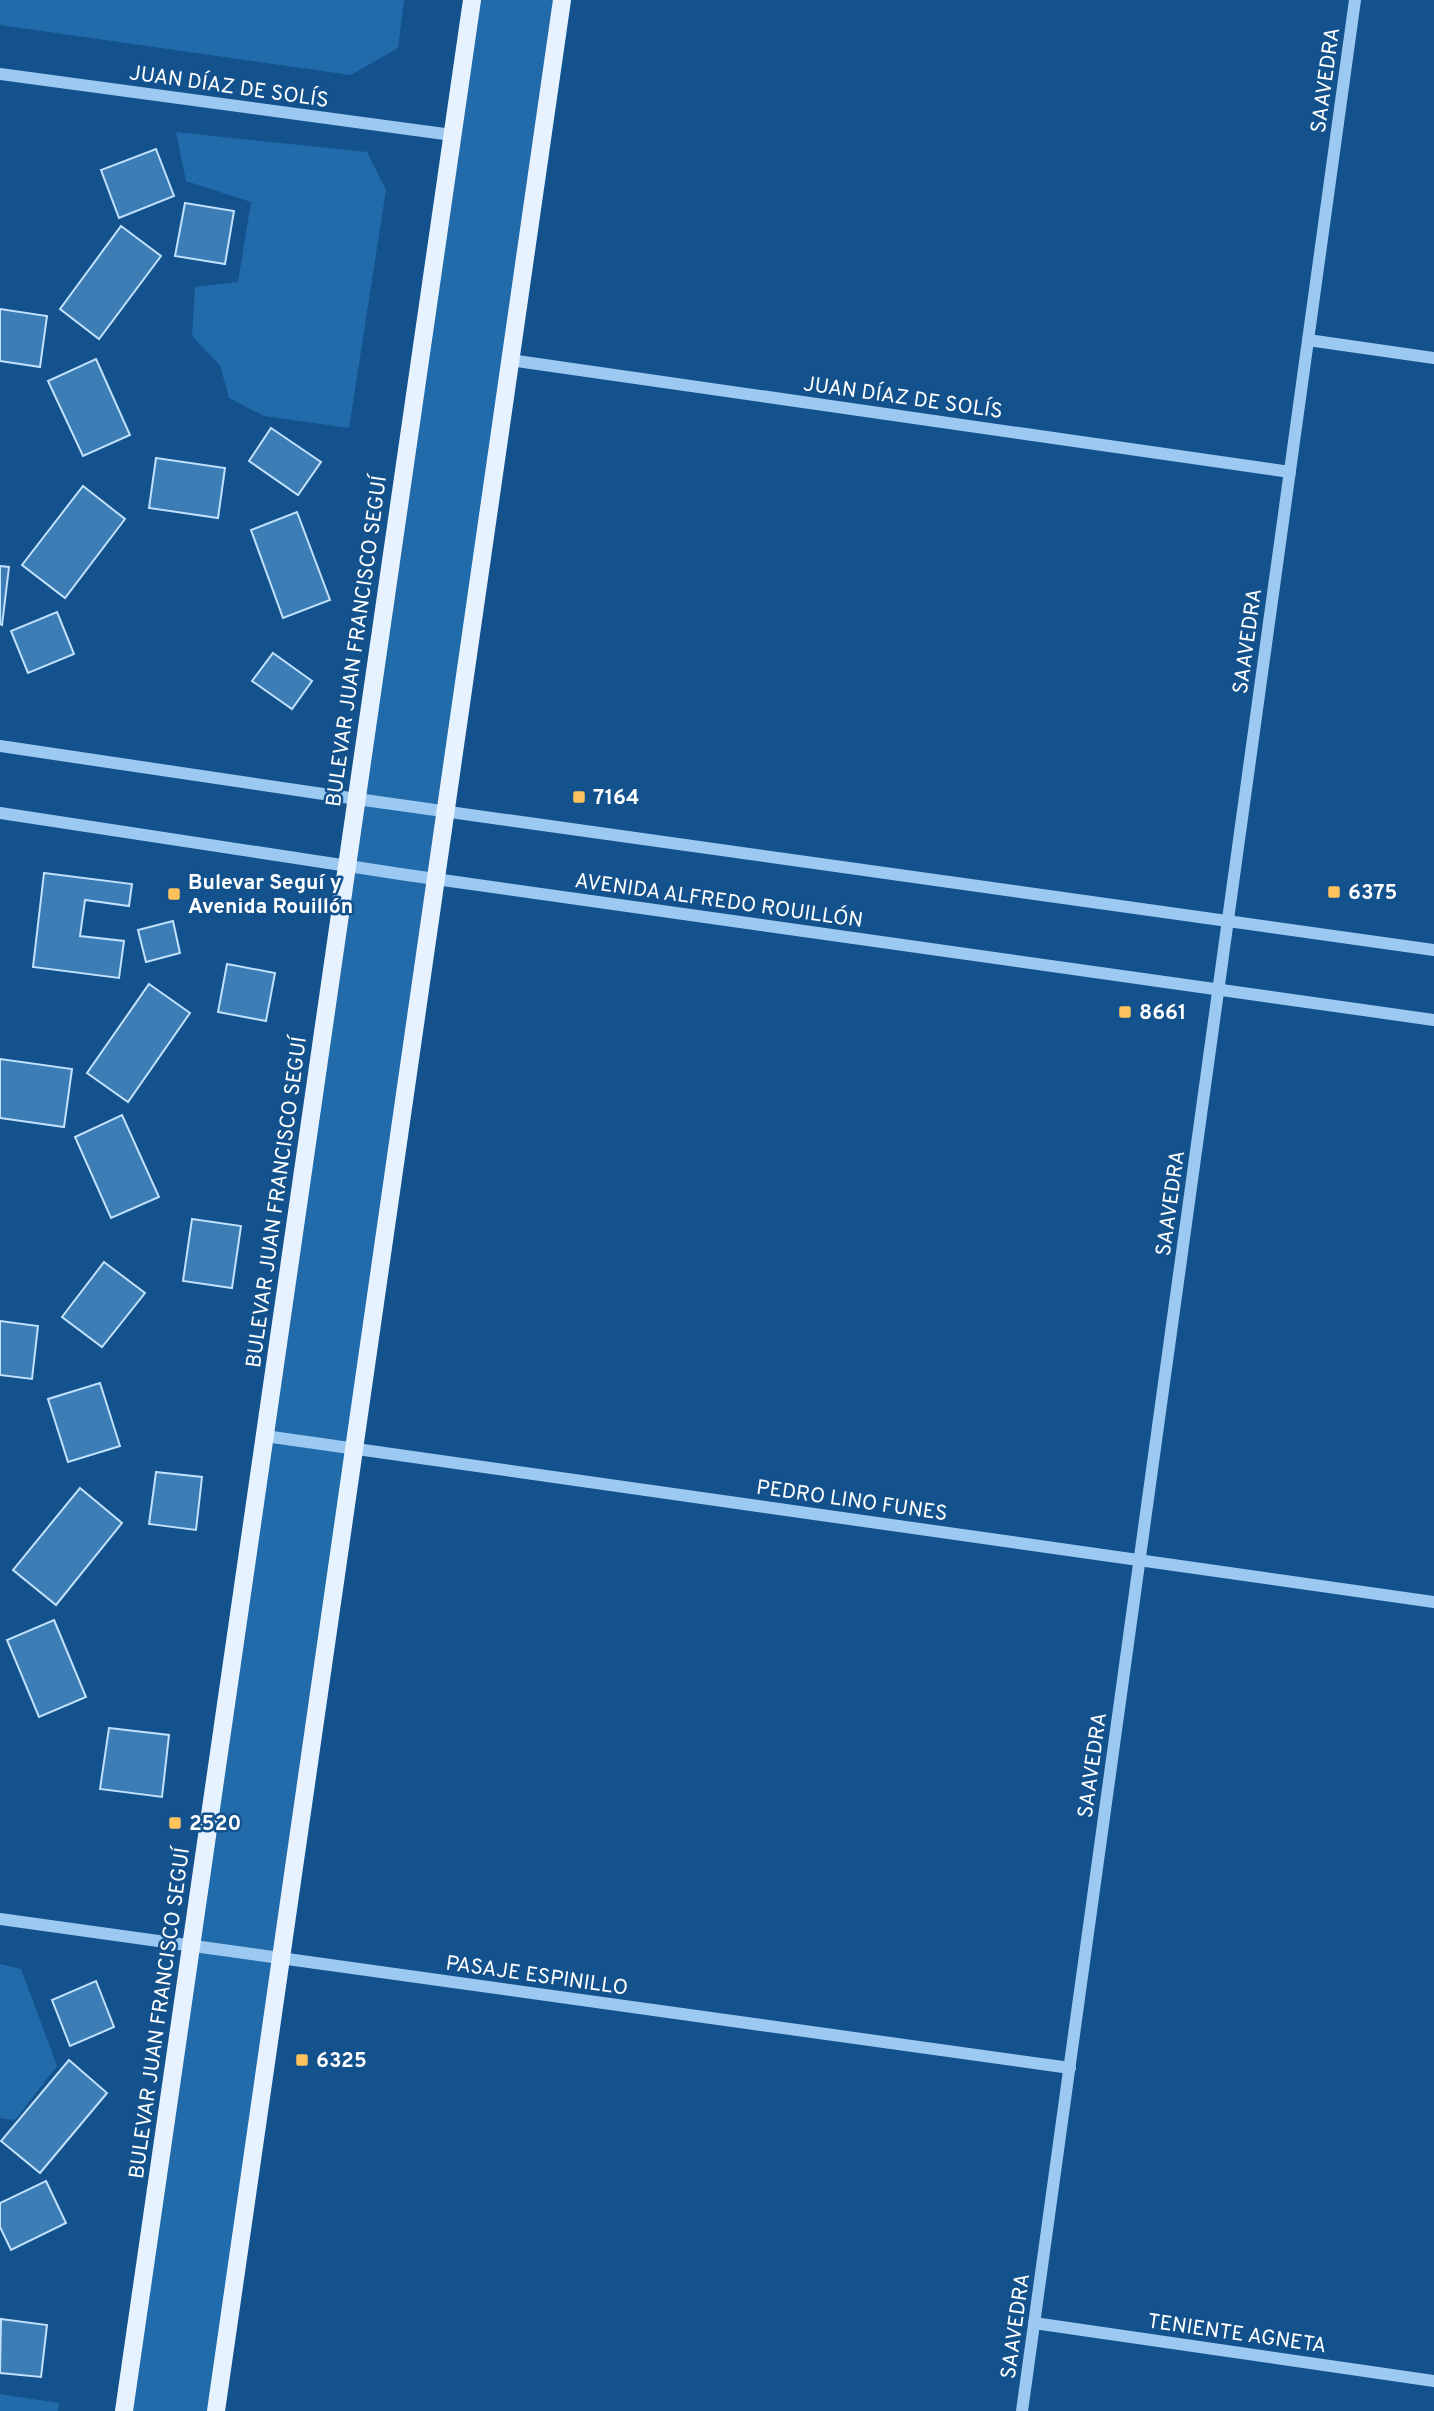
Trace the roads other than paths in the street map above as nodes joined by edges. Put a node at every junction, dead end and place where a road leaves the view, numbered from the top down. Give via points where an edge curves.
1 (472, 0) edge
2 (562, 0) edge
3 (1355, 0) edge
4 (0, 74) edge
5 (452, 135) junction
6 (1308, 340) junction
7 (1434, 358) edge
8 (510, 360) junction
9 (1290, 472) junction
10 (0, 746) edge
11 (357, 799) junction
12 (445, 811) junction
13 (0, 813) edge
14 (347, 867) junction
15 (436, 879) junction
16 (1228, 921) junction
17 (1434, 950) edge
18 (1218, 989) junction
19 (1434, 1020) edge
20 (265, 1436) junction
21 (353, 1448) junction
22 (1140, 1560) junction
23 (1434, 1602) edge
24 (0, 1919) edge
25 (192, 1946) junction
26 (280, 1958) junction
27 (1070, 2068) junction
28 (1034, 2323) junction
29 (1434, 2381) edge
30 (124, 2411) edge
31 (216, 2411) edge
32 (1022, 2411) edge

1 - 5 main road, BULEVAR JUAN FRANCISCO SEGUÍ
2 - 8 main road
3 - 6 street, SAAVEDRA
4 - 5 street, JUAN DÍAZ DE SOLÍS
5 - 11 main road, BULEVAR JUAN FRANCISCO SEGUÍ
6 - 7 street
6 - 9 street, SAAVEDRA
8 - 9 street, JUAN DÍAZ DE SOLÍS
8 - 12 main road
9 - 16 street, SAAVEDRA
10 - 11 street
11 - 12 street
11 - 14 main road, BULEVAR JUAN FRANCISCO SEGUÍ
12 - 15 main road
12 - 16 street
13 - 14 street, AVENIDA ALFREDO ROUILLÓN
14 - 15 street, AVENIDA ALFREDO ROUILLÓN
14 - 20 main road, BULEVAR JUAN FRANCISCO SEGUÍ
15 - 18 street, AVENIDA ALFREDO ROUILLÓN
15 - 21 main road
16 - 17 street
16 - 18 street, SAAVEDRA
18 - 19 street, AVENIDA ALFREDO ROUILLÓN
18 - 22 street, SAAVEDRA
20 - 21 street, PEDRO LINO FUNES
20 - 25 main road, BULEVAR JUAN FRANCISCO SEGUÍ
21 - 22 street, PEDRO LINO FUNES
21 - 26 main road
22 - 23 street, PEDRO LINO FUNES
22 - 27 street, SAAVEDRA
24 - 25 street, PASAJE ESPINILLO
25 - 26 street, PASAJE ESPINILLO
25 - 30 main road, BULEVAR JUAN FRANCISCO SEGUÍ
26 - 27 street, PASAJE ESPINILLO
26 - 31 main road
27 - 28 street, SAAVEDRA
28 - 29 street, TENIENTE AGNETA
28 - 32 street, SAAVEDRA

